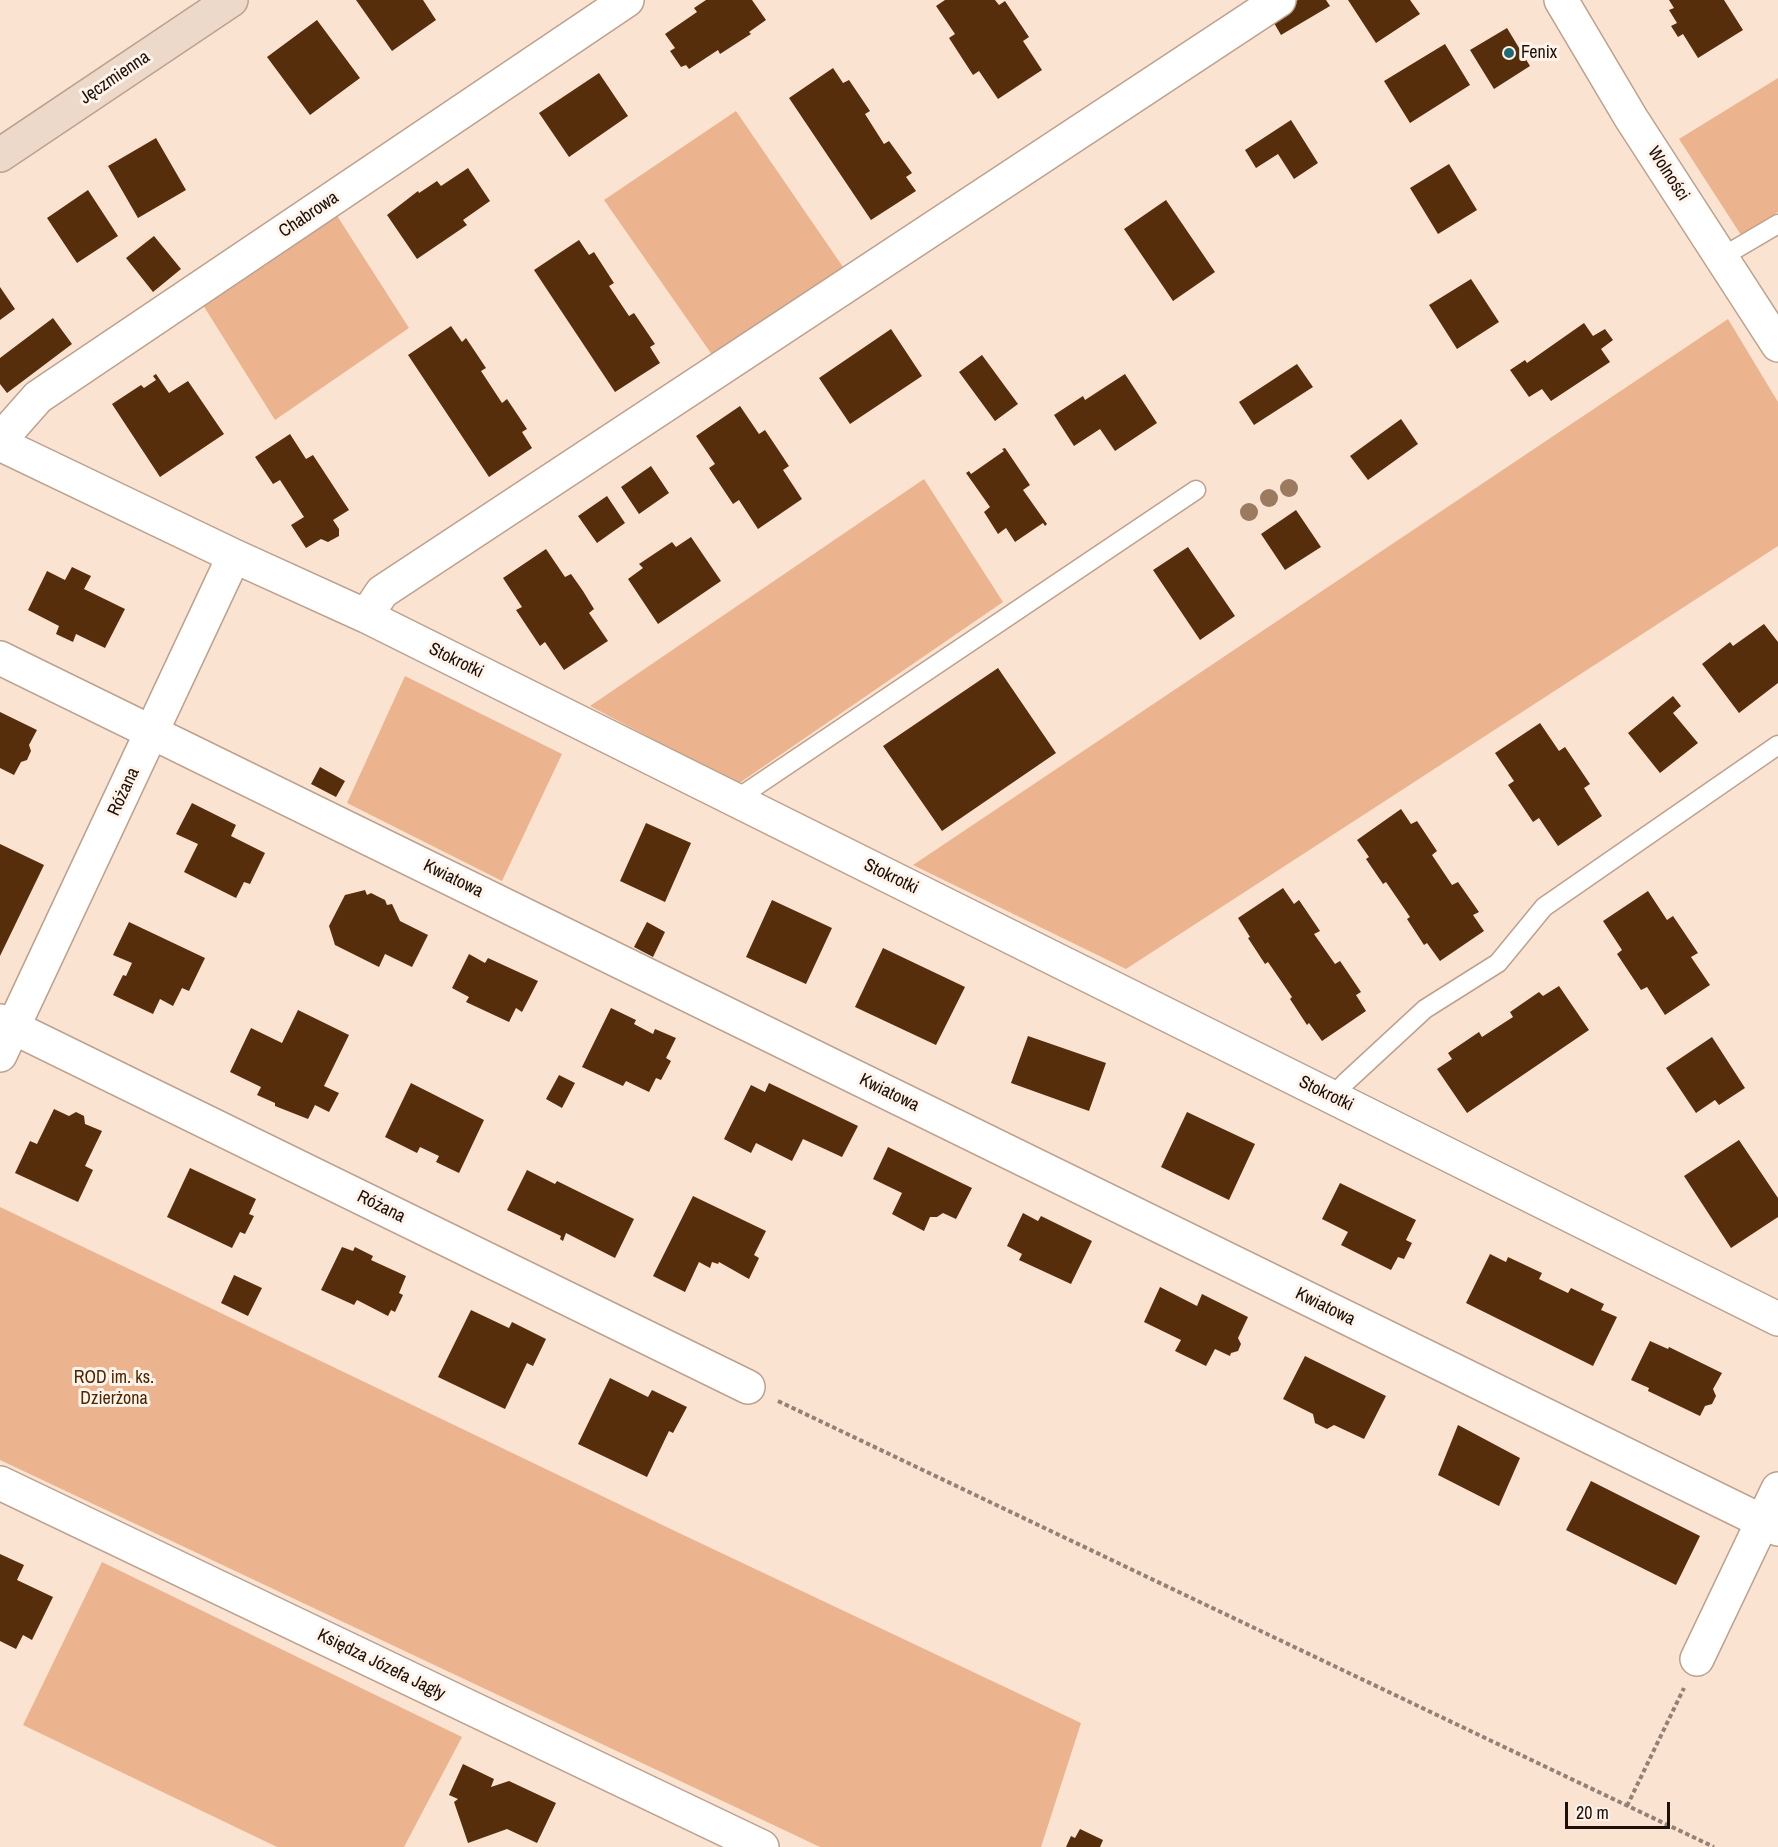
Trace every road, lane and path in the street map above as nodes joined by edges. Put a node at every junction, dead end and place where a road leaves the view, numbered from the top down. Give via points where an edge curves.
1 (231, 0) edge
2 (627, 0) edge
3 (1279, 0) edge
4 (1562, 0) edge
5 (0, 155) edge
6 (1778, 224) edge
7 (1722, 256) junction
8 (1778, 345) edge
9 (0, 442) edge
10 (1196, 490) dead end
11 (234, 556) junction
12 (366, 616) junction
13 (0, 658) edge
14 (152, 731) junction
15 (1778, 745) edge
16 (735, 800) junction
17 (4, 1035) edge
18 (1333, 1097) junction
19 (1778, 1319) edge
20 (748, 1387) joint
21 (0, 1483) edge
22 (1778, 1489) edge
23 (1770, 1526) edge
24 (1697, 1659) joint
25 (1628, 1806) junction
26 (762, 1847) edge
27 (1714, 1847) edge

1 - 5 street, Jęczmienna
2 - 9 street, Chabrowa via 38,397
3 - 12 street via 382,592
4 - 7 street, Wolności via 1631,118
6 - 7 lane
7 - 8 street, Wolności
9 - 11 street, Stokrotki
10 - 16 lane
11 - 12 street, Stokrotki
11 - 14 street, Różana
12 - 16 street, Stokrotki
13 - 14 street, Kwiatowa
14 - 17 street, Różana
14 - 23 street, Kwiatowa
15 - 18 lane via 1544,908 1498,963 1425,1010
16 - 18 street, Stokrotki
17 - 20 street, Różana
18 - 19 street, Stokrotki
20 - 25 path
21 - 26 street, Księdza Józefa Jagły
22 - 23 street
23 - 24 street
24 - 25 path
25 - 27 path

